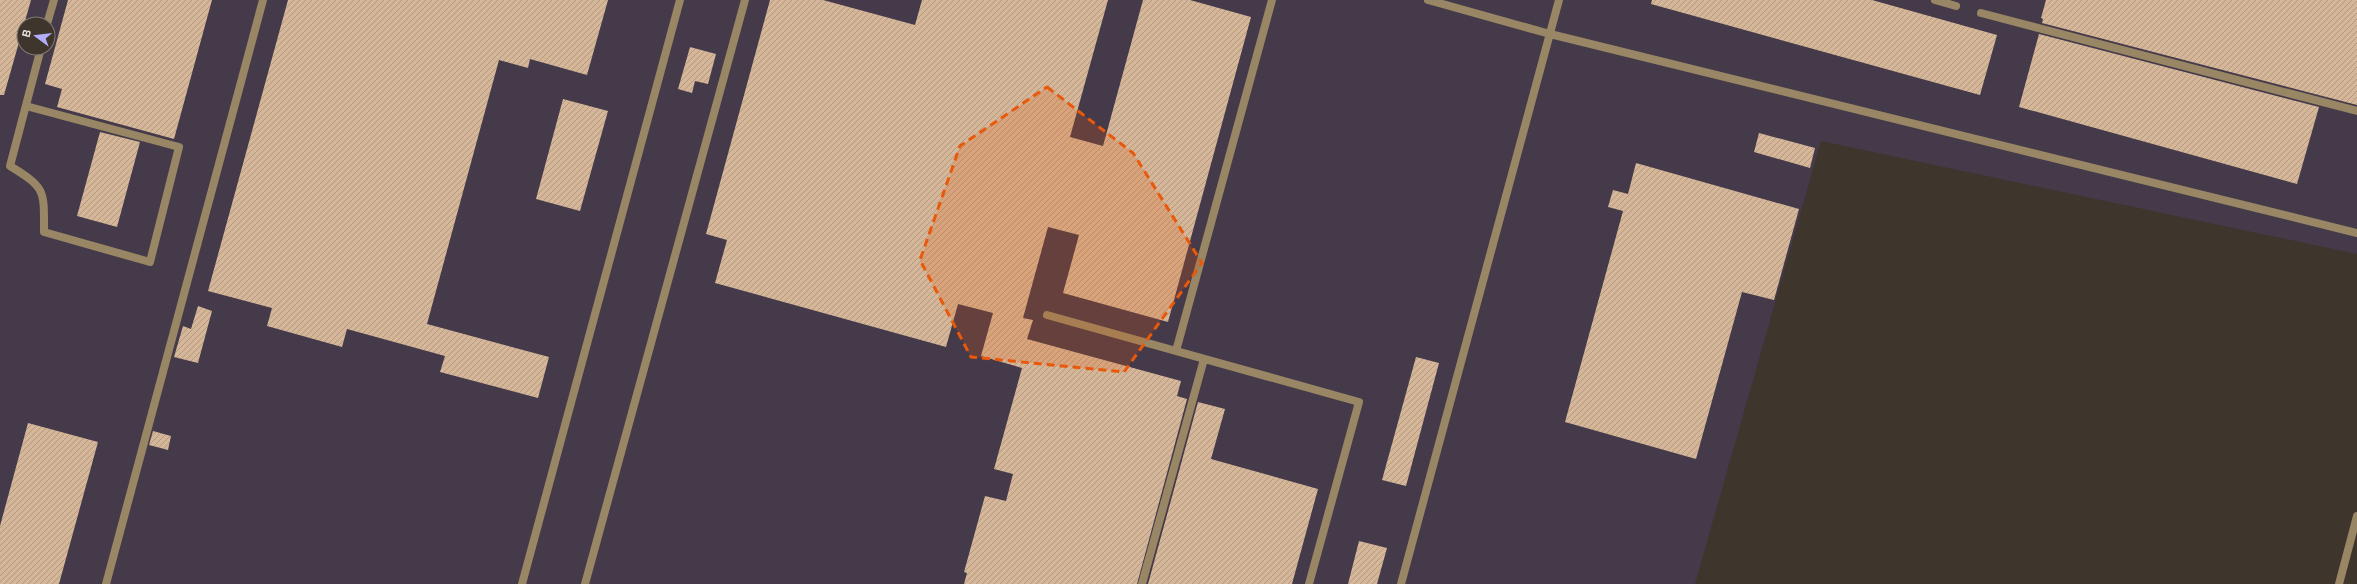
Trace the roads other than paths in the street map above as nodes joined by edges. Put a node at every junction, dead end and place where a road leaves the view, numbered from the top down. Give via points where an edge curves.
1 (54, 0) edge
2 (263, 0) edge
3 (680, 0) edge
4 (745, 0) edge
5 (1272, 0) edge
6 (1428, 0) edge
7 (1559, 0) edge
8 (1935, 0) edge
9 (1956, 6) dead end
10 (1982, 13) dead end
11 (49, 16) edge
12 (1550, 34) junction
13 (39, 56) edge
14 (26, 106) junction
15 (2357, 111) edge
16 (2357, 233) edge
17 (1047, 315) dead end
18 (1176, 351) junction
19 (1204, 359) junction
20 (2357, 516) edge
21 (106, 584) edge
22 (522, 584) edge
23 (585, 584) edge
24 (1142, 584) edge
25 (1309, 584) edge
26 (1401, 584) edge
27 (2339, 584) edge

1 - 11 lane
2 - 21 lane
3 - 22 lane
4 - 23 lane
5 - 18 lane
6 - 12 lane
7 - 12 lane
8 - 9 lane
10 - 15 lane
12 - 16 lane
12 - 26 lane
13 - 14 lane
14 - 14 lane via 10,166 34,181 44,198 44,232 150,262 179,147
17 - 18 lane
18 - 19 lane
19 - 24 lane
19 - 25 lane via 1359,402
20 - 27 lane

